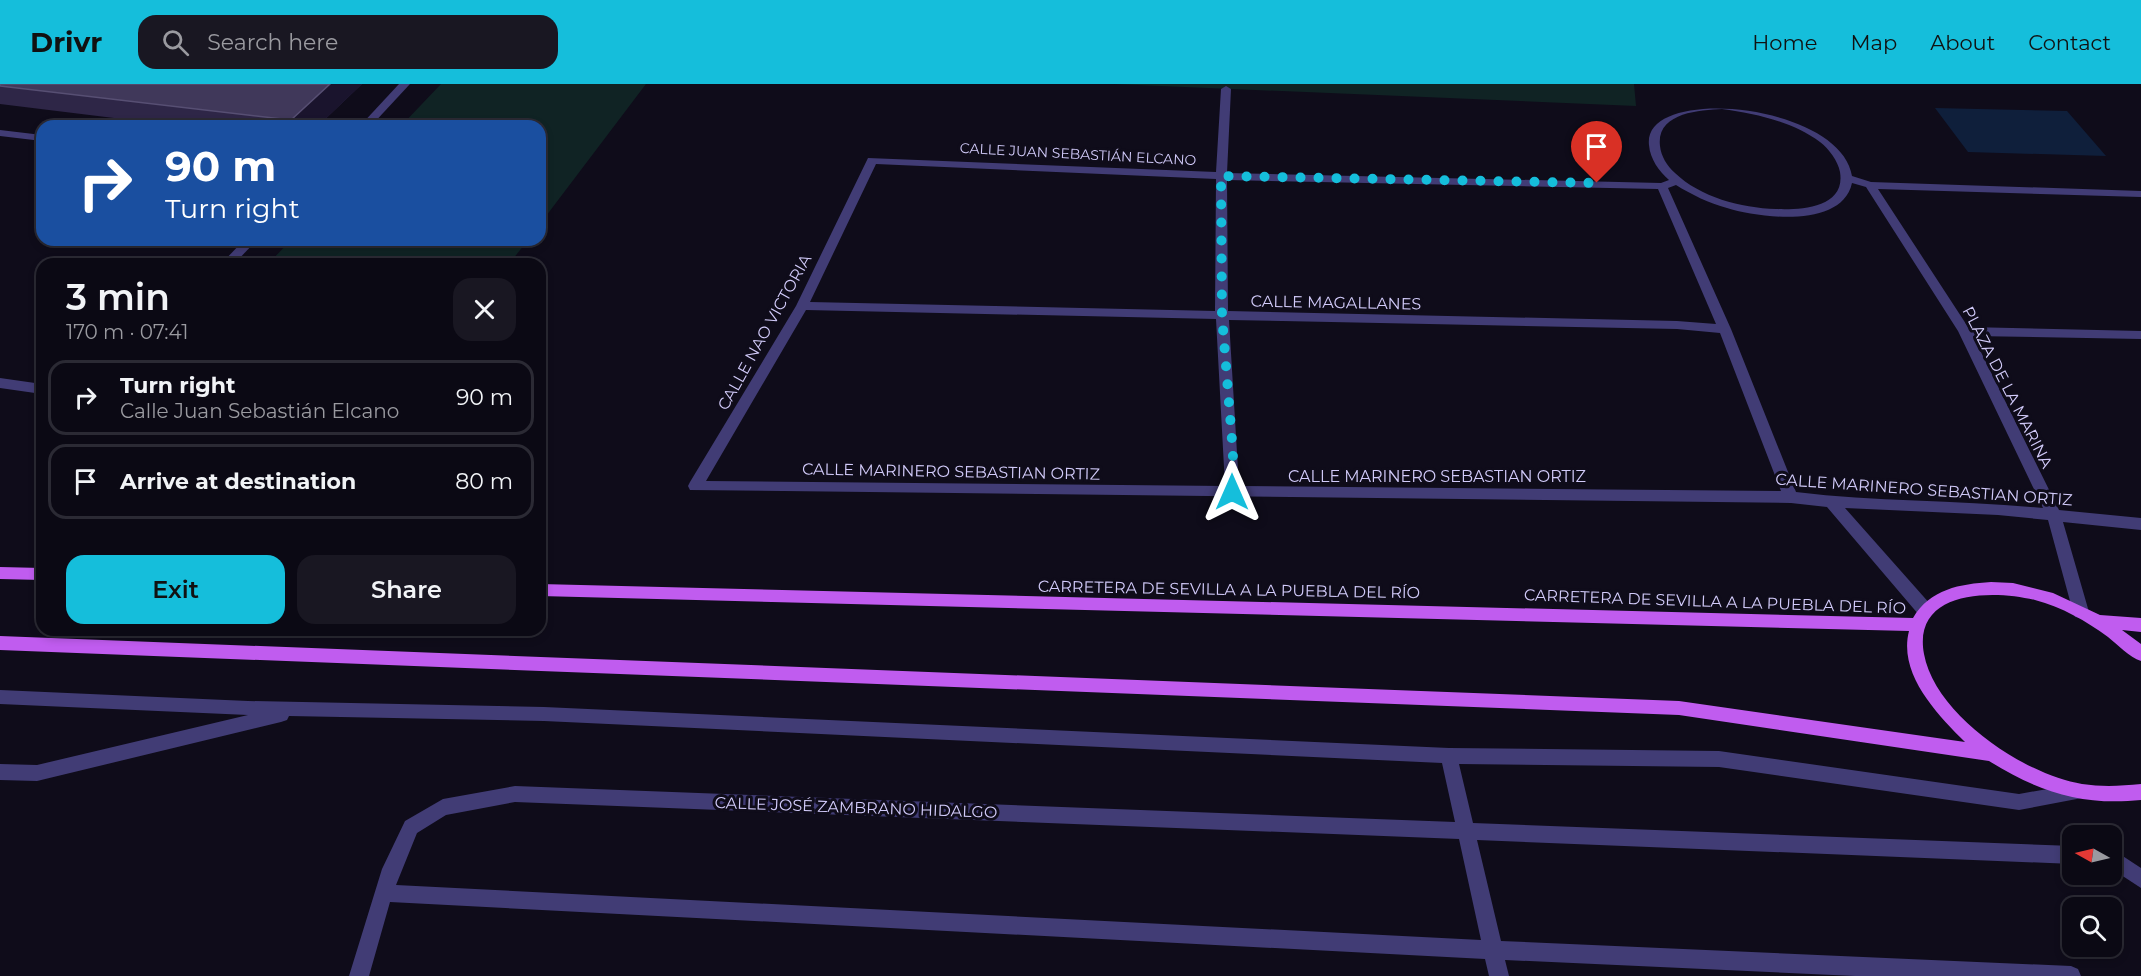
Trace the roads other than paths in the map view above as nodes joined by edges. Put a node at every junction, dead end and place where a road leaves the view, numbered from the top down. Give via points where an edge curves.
1 (405, 84) edge
2 (1226, 89) dead end
3 (371, 120) edge
4 (0, 133) edge
5 (36, 137) edge
6 (872, 160) joint
7 (1221, 176) junction
8 (1847, 178) junction
9 (1678, 181) junction
10 (1870, 185) junction
11 (1662, 186) junction
12 (2141, 194) edge
13 (245, 246) edge
14 (233, 258) edge
15 (802, 306) junction
16 (1222, 316) junction
17 (1725, 328) junction
18 (1964, 332) junction
19 (2141, 335) edge
20 (0, 383) edge
21 (36, 388) edge
22 (695, 486) joint
23 (1232, 492) junction
24 (1791, 497) junction
25 (1831, 502) junction
26 (2054, 515) junction
27 (2141, 524) edge
28 (0, 573) edge
29 (36, 574) edge
30 (546, 590) edge
31 (2081, 612) junction
32 (1921, 618) junction
33 (2098, 621) junction
34 (2141, 624) edge
35 (0, 644) edge
36 (2141, 654) edge
37 (0, 697) edge
38 (303, 710) junction
39 (1992, 754) junction
40 (1449, 756) junction
41 (0, 772) edge
42 (2076, 792) junction
43 (2141, 792) edge
44 (1466, 831) junction
45 (2062, 855) edge
46 (2122, 865) edge
47 (2141, 879) edge
48 (383, 893) junction
49 (1494, 950) junction
50 (359, 976) edge
51 (1499, 976) edge
52 (2071, 976) edge

1 - 3 street
2 - 7 street
4 - 5 street
6 - 7 street, CALLE JUAN SEBASTIÁN ELCANO
6 - 15 street, CALLE NAO VICTORIA
7 - 11 street, CALLE JUAN SEBASTIÁN ELCANO
7 - 16 street
8 - 9 street via 1842,194 1826,206 1801,213 1736,208
8 - 9 street via 1842,161 1807,130 1770,115 1722,106 1695,108 1660,123 1653,135 1653,150 1662,166
8 - 10 street
9 - 11 street, CALLE JUAN SEBASTIÁN ELCANO
10 - 12 street
10 - 18 street, PLAZA DE LA MARINA
11 - 17 street
13 - 14 street
15 - 16 street, CALLE MAGALLANES
15 - 22 street, CALLE NAO VICTORIA
16 - 17 street, CALLE MAGALLANES
16 - 23 street via 1233,453
17 - 24 street
18 - 19 street
18 - 26 street, PLAZA DE LA MARINA
20 - 21 street
22 - 23 street, CALLE MARINERO SEBASTIAN ORTIZ
23 - 24 street, CALLE MARINERO SEBASTIAN ORTIZ
24 - 25 street, CALLE MARINERO SEBASTIAN ORTIZ
25 - 26 street, CALLE MARINERO SEBASTIAN ORTIZ
25 - 32 street
26 - 27 street, CALLE MARINERO SEBASTIAN ORTIZ
26 - 31 street, PLAZA DE LA MARINA
28 - 29 main road
30 - 32 main road, CARRETERA DE SEVILLA A LA PUEBLA DEL RÍO
31 - 32 main road via 2054,599 2016,589 1959,590 1931,604
31 - 33 main road
32 - 39 main road via 1914,643 1922,676 1945,713
33 - 34 main road
33 - 36 main road
35 - 39 main road via 1679,708
37 - 38 street
38 - 40 street via 544,714
38 - 41 street via 38,773
39 - 42 main road via 2040,780
40 - 42 street via 1719,759 2019,802
40 - 44 street
42 - 43 main road via 2124,796
44 - 45 street, CALLE JOSÉ ZAMBRANO HIDALGO
44 - 48 street, CALLE JOSÉ ZAMBRANO HIDALGO via 515,794 443,807 411,827
44 - 49 street
46 - 47 street
48 - 49 street
48 - 50 street, CALLE JOSÉ ZAMBRANO HIDALGO
49 - 51 street
49 - 52 street

